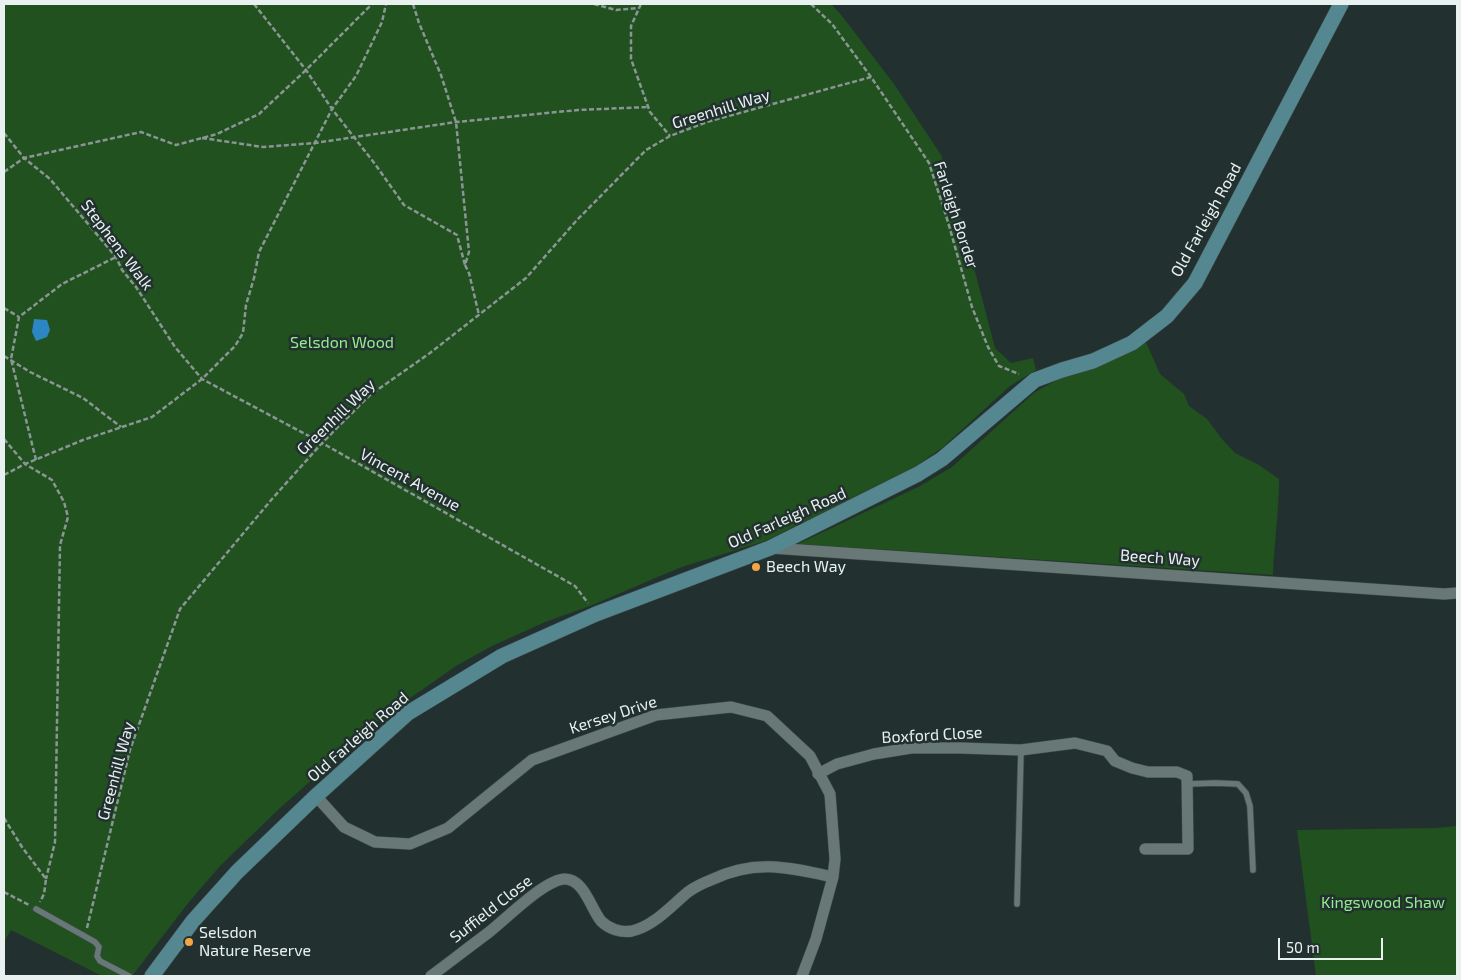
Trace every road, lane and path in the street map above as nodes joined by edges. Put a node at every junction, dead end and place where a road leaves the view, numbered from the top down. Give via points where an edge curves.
1 (254, 4) edge
2 (372, 4) edge
3 (386, 4) edge
4 (413, 4) edge
5 (594, 4) edge
6 (641, 4) edge
7 (811, 4) edge
8 (1341, 4) edge
9 (639, 8) junction
10 (306, 70) junction
11 (872, 76) junction
12 (648, 107) junction
13 (332, 110) junction
14 (456, 122) junction
15 (4, 133) edge
16 (670, 136) junction
17 (355, 137) junction
18 (202, 138) junction
19 (315, 143) junction
20 (24, 158) junction
21 (4, 172) edge
22 (116, 257) junction
23 (465, 265) junction
24 (4, 308) edge
25 (479, 315) junction
26 (19, 317) junction
27 (4, 356) edge
28 (11, 359) junction
29 (202, 379) junction
30 (1035, 380) junction
31 (121, 427) junction
32 (4, 439) edge
33 (322, 443) junction
34 (36, 460) junction
35 (25, 464) junction
36 (4, 475) edge
37 (770, 548) junction
38 (1457, 593) edge
39 (596, 614) junction
40 (1021, 750) junction
41 (818, 774) junction
42 (1187, 784) junction
43 (316, 796) junction
44 (4, 818) edge
45 (1145, 849) dead end
46 (1253, 870) dead end
47 (833, 877) junction
48 (46, 879) junction
49 (4, 892) edge
50 (1017, 904) dead end
51 (36, 909) junction
52 (84, 936) junction
53 (129, 976) edge
54 (152, 976) edge
55 (431, 976) edge
56 (802, 976) edge

1 - 10 path
2 - 10 path
3 - 13 path via 382,22 356,76
4 - 14 path
5 - 9 path via 616,10
6 - 9 path
7 - 11 path, Farleigh Border via 832,24
8 - 30 street, Old Farleigh Road via 1195,283 1167,316 1132,343 1093,361
9 - 12 path via 631,26 631,59
10 - 13 path
10 - 18 path via 259,114
11 - 16 path, Greenhill Way via 707,122
11 - 30 path, Farleigh Border via 929,162 972,307 988,348 999,366
12 - 14 path
12 - 16 path
13 - 17 path
13 - 19 path
14 - 17 path
14 - 23 path via 469,252
15 - 20 path, Stephens Walk
16 - 25 path, Greenhill Way via 646,150 526,278
17 - 19 path
17 - 23 path via 404,205 456,235
18 - 19 path via 263,147
18 - 20 path via 176,145 141,132
19 - 29 path via 259,252 243,333 235,346
20 - 21 path
20 - 22 path, Stephens Walk via 50,179
22 - 26 path via 62,284
22 - 29 path, Stephens Walk via 175,347
23 - 25 path
24 - 26 path
25 - 33 path, Greenhill Way via 370,395
26 - 28 path
27 - 28 path
28 - 31 path via 83,398
28 - 34 path
29 - 31 path via 152,417
29 - 33 path, Vincent Avenue
30 - 37 street, Old Farleigh Road via 942,459
31 - 34 path
32 - 35 path
33 - 39 path, Vincent Avenue via 575,586
33 - 52 path, Greenhill Way via 180,609 130,750 91,919
34 - 35 path
35 - 36 path
35 - 48 path via 52,480 68,517 60,545 55,842
37 - 38 street, Beech Way
37 - 39 street, Old Farleigh Road
39 - 43 street, Old Farleigh Road via 502,656 408,714
40 - 41 street, Boxford Close via 911,748 837,764
40 - 42 street, Boxford Close via 1076,743 1107,752 1115,761 1132,768 1148,772 1177,772 1187,776
40 - 50 lane
41 - 43 street, Kersey Drive via 810,756 767,716 731,707 656,715 532,760 448,828 410,844 375,842 344,827
41 - 47 street, Kersey Drive via 830,794 835,859
42 - 45 street via 1188,849
42 - 46 lane via 1238,784 1246,793 1250,806
43 - 54 street, Old Farleigh Road via 237,872 193,921
44 - 48 path
47 - 55 street, Suffield Close via 782,867 738,869 704,882 644,927 626,932 602,921 574,882 558,880 534,894
47 - 56 street, Kersey Drive
48 - 51 path via 44,894
49 - 51 path
51 - 52 lane
52 - 53 lane via 96,942 100,961

